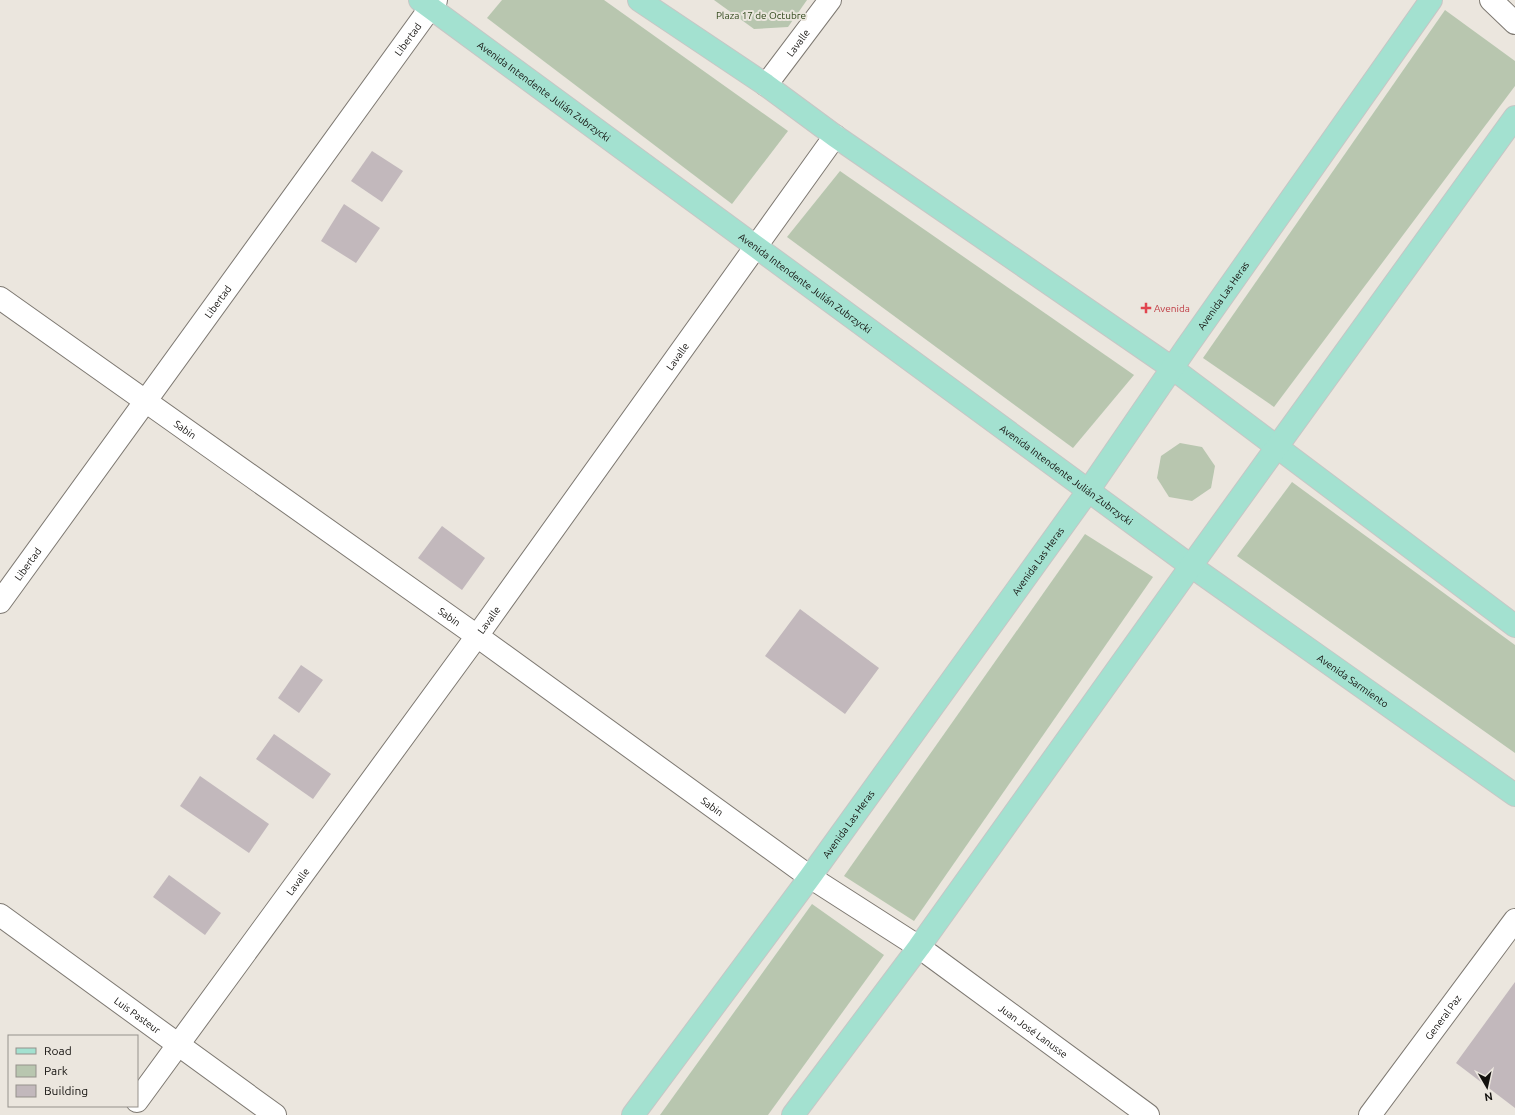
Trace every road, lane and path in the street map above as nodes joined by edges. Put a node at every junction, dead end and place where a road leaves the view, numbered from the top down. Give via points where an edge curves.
1 (639, 0) edge
2 (830, 0) edge
3 (1431, 0) edge
4 (1491, 0) edge
5 (429, 2) edge
6 (1515, 23) edge
7 (766, 84) junction
8 (1515, 117) edge
9 (835, 136) junction
10 (754, 247) junction
11 (0, 298) edge
12 (1172, 368) junction
13 (146, 401) junction
14 (1277, 449) junction
15 (1088, 491) junction
16 (1191, 566) junction
17 (0, 602) edge
18 (1515, 626) edge
19 (477, 636) junction
20 (1515, 795) edge
21 (810, 877) junction
22 (0, 914) edge
23 (1515, 920) edge
24 (919, 947) junction
25 (179, 1044) junction
26 (138, 1100) edge
27 (275, 1115) edge
28 (633, 1115) edge
29 (793, 1115) edge
30 (1148, 1115) edge
31 (1370, 1115) edge

1 - 7 main road
2 - 7 street, Lavalle
3 - 12 main road, Avenida Las Heras
4 - 6 street
5 - 10 main road, Avenida Intendente Julián Zubrzycki
5 - 13 street, Libertad
7 - 9 main road
8 - 14 main road
9 - 10 street, Lavalle
9 - 12 main road
10 - 15 main road, Avenida Intendente Julián Zubrzycki
10 - 19 street, Lavalle
11 - 13 street, Sabin
12 - 14 main road
12 - 15 main road, Avenida Las Heras
13 - 17 street, Libertad
13 - 19 street, Sabin
14 - 16 main road
14 - 18 main road
15 - 16 main road, Avenida Intendente Julián Zubrzycki
15 - 21 main road, Avenida Las Heras
16 - 20 main road, Avenida Sarmiento
16 - 24 main road
19 - 21 street, Sabin
19 - 25 street, Lavalle
21 - 24 street, Sabin
21 - 28 main road, Avenida Las Heras
22 - 25 street, Luis Pasteur
23 - 31 street, General Paz
24 - 29 main road
24 - 30 street, Juan José Lanusse
25 - 26 street, Lavalle
25 - 27 street, Luis Pasteur

